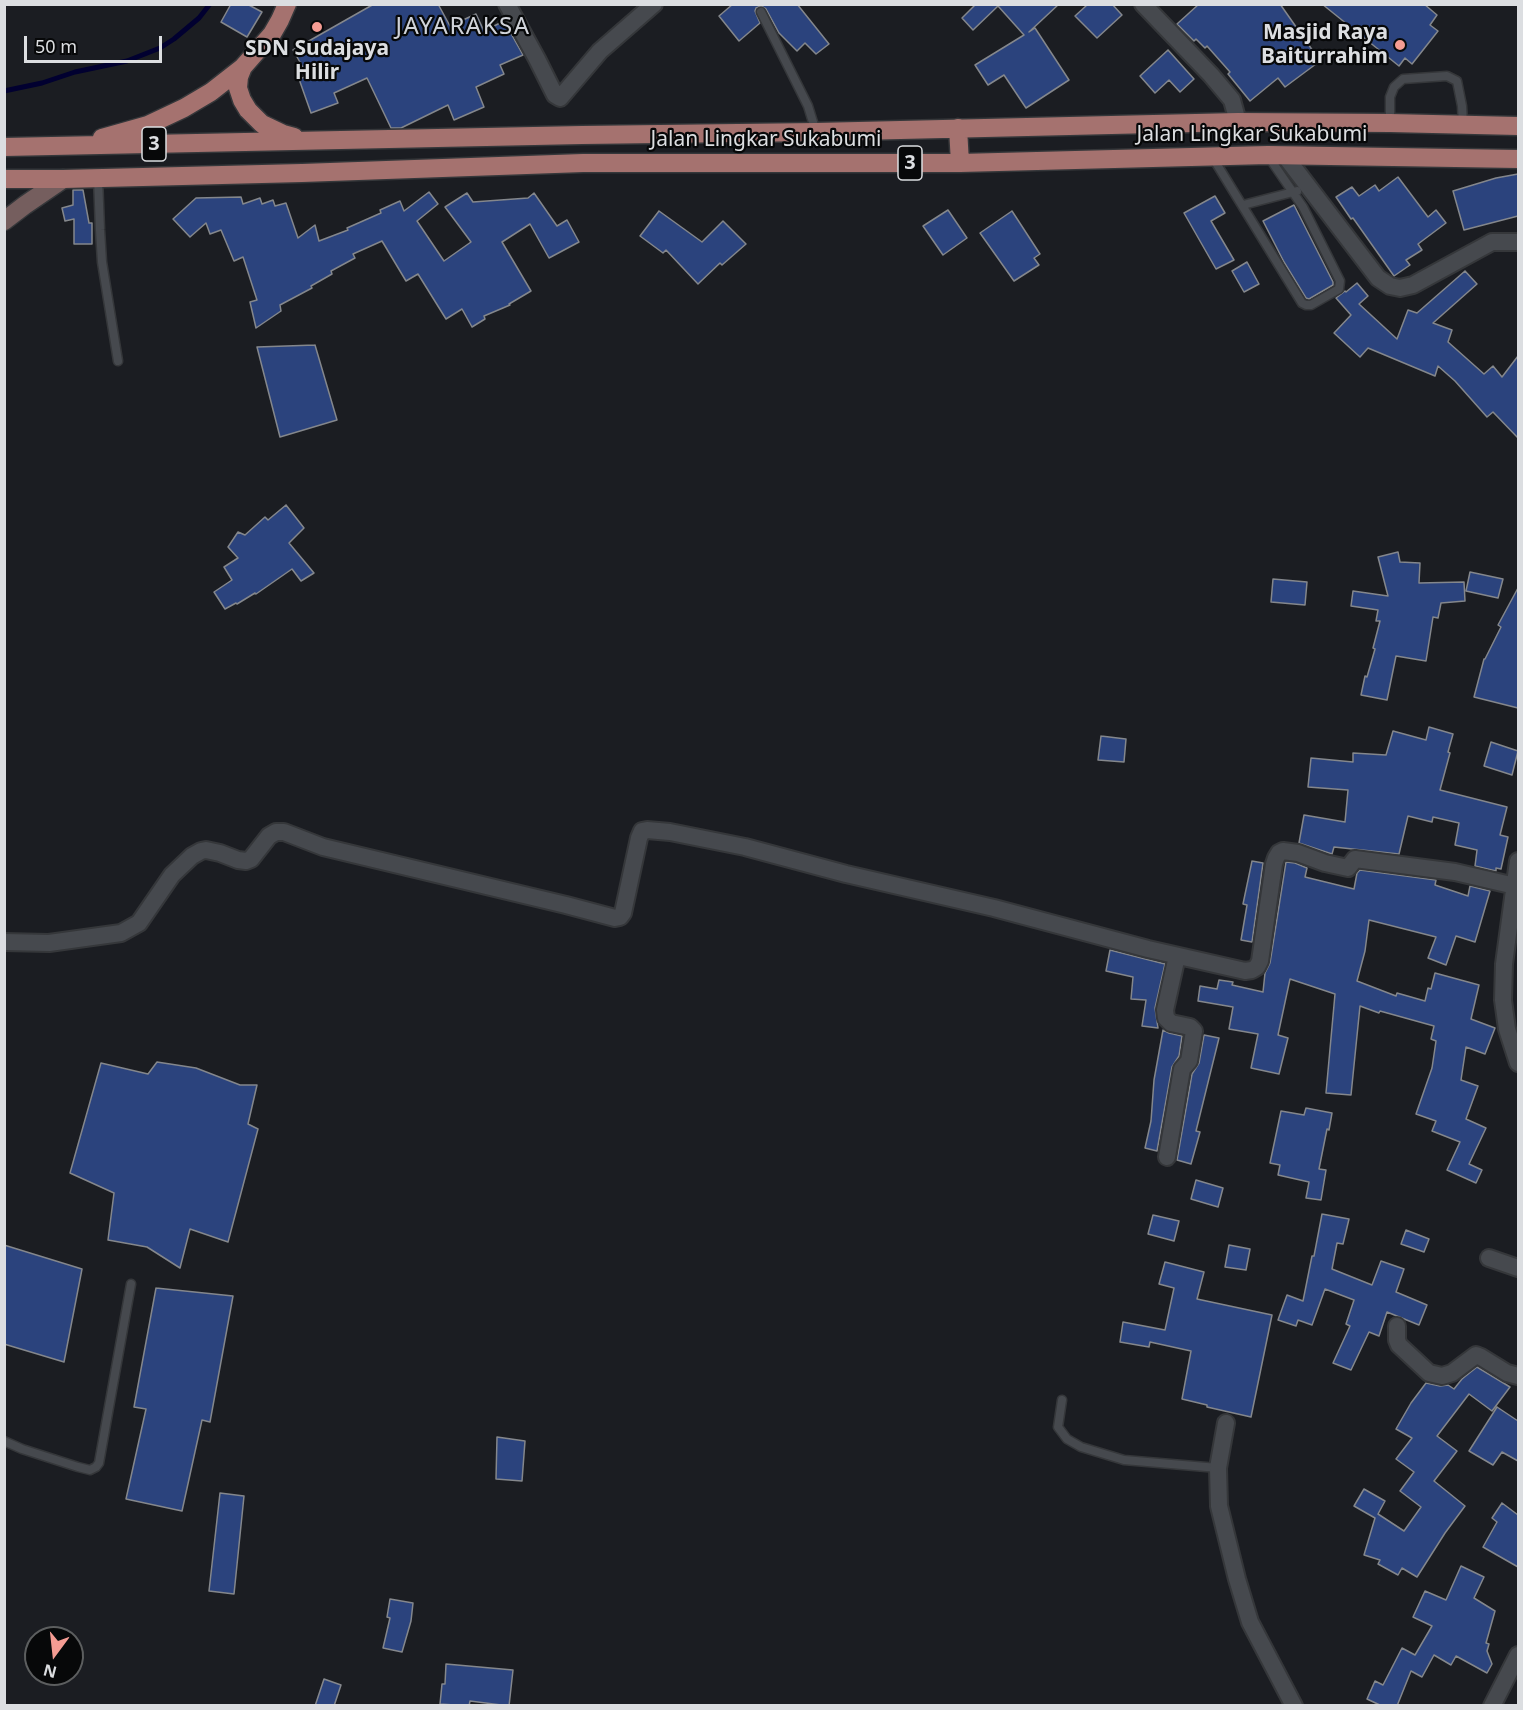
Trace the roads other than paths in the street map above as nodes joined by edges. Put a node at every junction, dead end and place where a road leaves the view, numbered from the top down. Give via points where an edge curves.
1 (287, 4) edge
2 (507, 4) edge
3 (654, 4) edge
4 (1148, 6) edge
5 (761, 12) dead end
6 (243, 67) junction
7 (1238, 122) junction
8 (1390, 123) junction
9 (1463, 125) junction
10 (1518, 126) edge
11 (958, 128) junction
12 (816, 132) junction
13 (304, 140) junction
14 (75, 146) junction
15 (4, 147) edge
16 (1277, 156) junction
17 (1212, 157) junction
18 (1518, 159) edge
19 (960, 163) junction
20 (98, 178) junction
21 (4, 179) edge
22 (63, 179) junction
23 (1301, 190) junction
24 (1243, 205) junction
25 (4, 221) edge
26 (1518, 242) edge
27 (118, 361) dead end
28 (1518, 861) edge
29 (1515, 886) junction
30 (4, 942) edge
31 (1177, 956) junction
32 (1518, 1063) edge
33 (1167, 1157) dead end
34 (1489, 1258) dead end
35 (1518, 1268) edge
36 (131, 1284) dead end
37 (1397, 1326) dead end
38 (1518, 1376) edge
39 (1062, 1400) dead end
40 (1226, 1423) dead end
41 (4, 1442) edge
42 (1218, 1468) junction
43 (1518, 1655) edge
44 (1294, 1706) edge
45 (1492, 1706) edge

1 - 6 main road via 272,34
2 - 3 street via 560,98 600,51
4 - 7 street via 1232,100
5 - 12 lane via 808,106
6 - 13 main road via 238,88 248,110 262,124
6 - 14 main road via 211,92 148,125
7 - 8 main road, Jalan Lingkar Sukabumi / 3
7 - 11 main road, Jalan Lingkar Sukabumi / 3
8 - 9 main road, Jalan Lingkar Sukabumi / 3
8 - 9 lane via 1390,97 1403,79 1446,76 1457,81
9 - 10 main road, Jalan Lingkar Sukabumi / 3
11 - 12 main road, Jalan Lingkar Sukabumi / 3
11 - 19 main road
12 - 13 main road, Jalan Lingkar Sukabumi / 3
13 - 14 main road, 3
14 - 15 main road, 3
16 - 17 main road, Jalan Lingkar Sukabumi / 3
16 - 18 main road, Jalan Lingkar Sukabumi / 3
16 - 23 street
17 - 19 main road, Jalan Lingkar Sukabumi / 3
17 - 24 lane
19 - 20 main road, Jalan Lingkar Sukabumi / 3 via 583,162
20 - 22 main road, 3
20 - 27 lane via 102,262
21 - 22 main road, 3
22 - 25 main road
23 - 24 lane
23 - 24 lane via 1303,207 1340,281 1339,289 1311,305 1302,303
23 - 26 street via 1378,278 1390,286 1413,285 1492,242
28 - 29 street
29 - 31 street via 1455,872 1355,859 1348,868 1283,851 1276,858 1257,967 1245,971
29 - 32 street via 1503,1000
30 - 31 street via 50,943 121,933 139,922 172,875 192,856 206,850 246,861 276,832 323,847 617,918 623,913 639,838 646,830 746,847
31 - 33 street via 1166,1018 1194,1031 1189,1062 1182,1069
34 - 35 street
36 - 41 lane via 96,1467 78,1467
37 - 38 street via 1399,1346 1429,1372 1442,1376 1452,1373 1476,1355
39 - 42 lane via 1058,1427 1067,1439 1081,1447 1124,1460
40 - 42 street
42 - 44 street via 1219,1506 1250,1622
43 - 45 street

